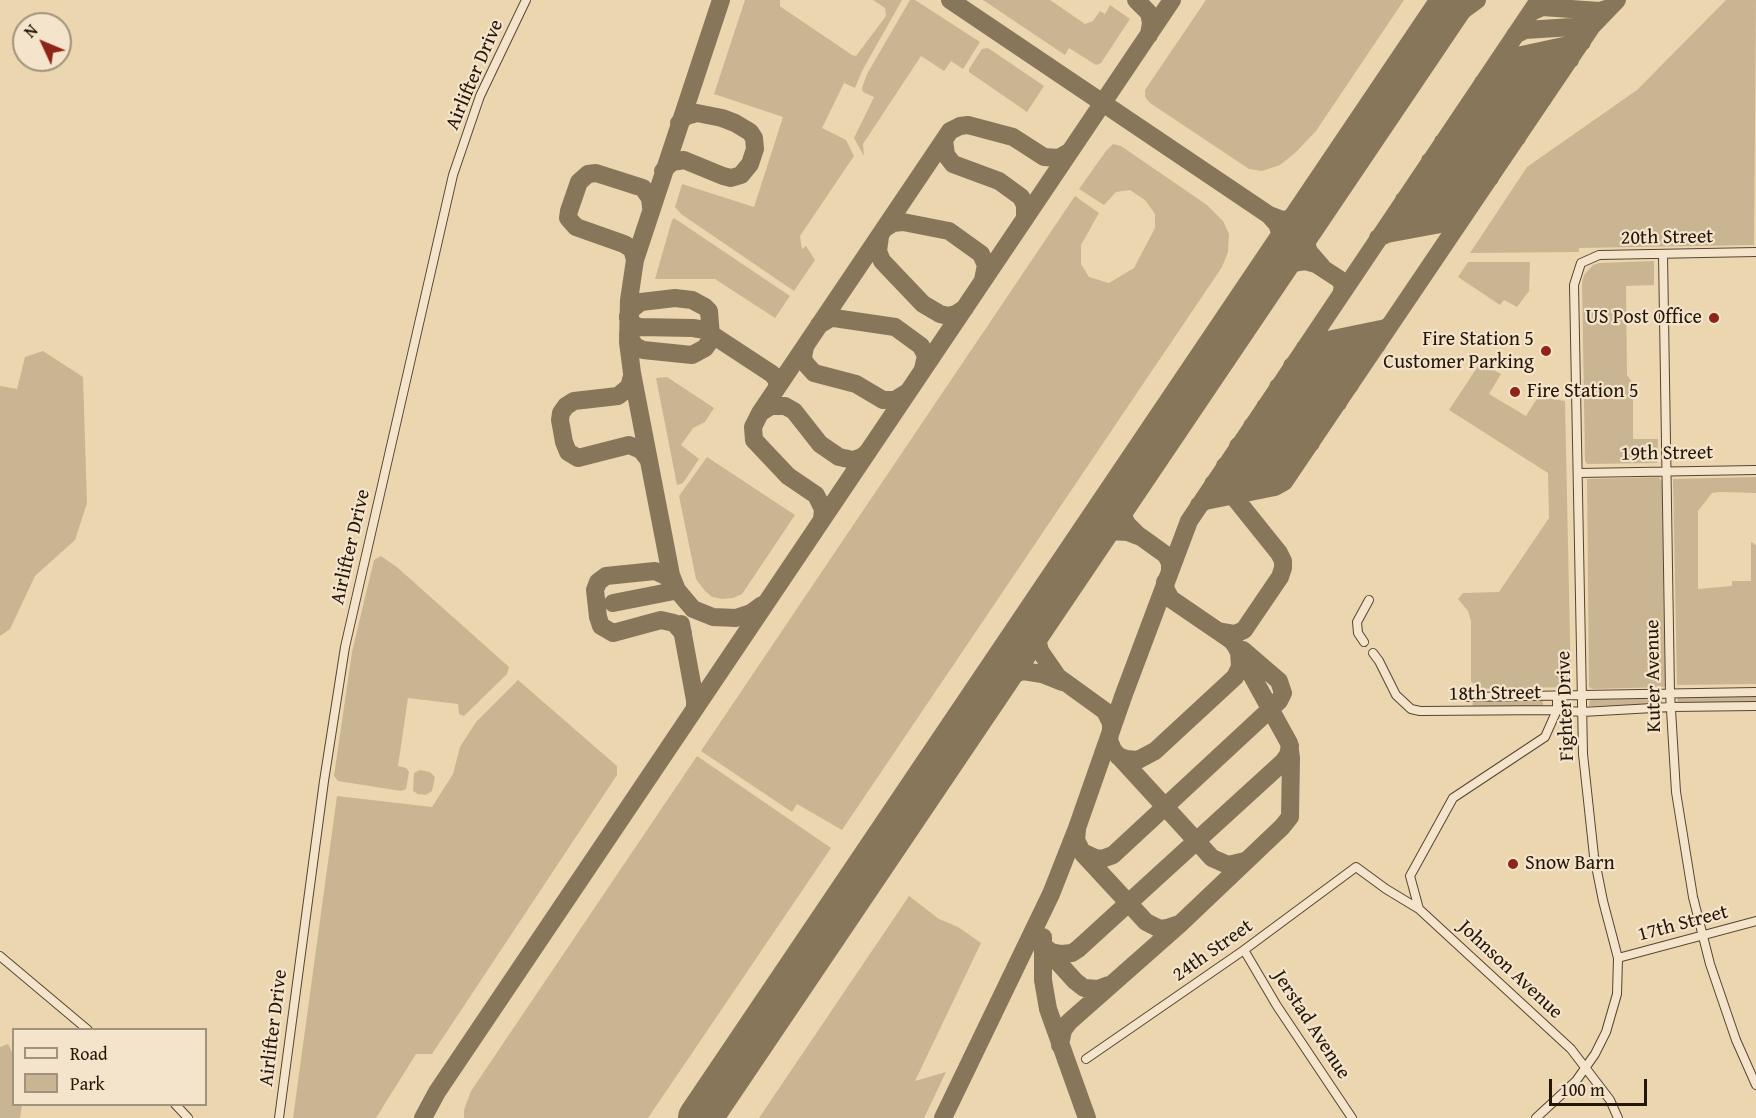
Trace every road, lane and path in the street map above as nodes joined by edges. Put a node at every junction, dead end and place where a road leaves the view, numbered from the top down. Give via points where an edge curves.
1 (526, 0) edge
2 (1756, 252) edge
3 (1663, 254) junction
4 (1581, 263) joint
5 (1666, 470) junction
6 (1756, 470) edge
7 (1579, 472) junction
8 (1369, 600) dead end
9 (1364, 642) dead end
10 (1373, 653) dead end
11 (1756, 692) edge
12 (1670, 693) junction
13 (1581, 695) junction
14 (1557, 696) junction
15 (1468, 697) dead end
16 (1756, 706) edge
17 (1671, 707) junction
18 (1557, 710) junction
19 (1582, 712) junction
20 (1356, 867) joint
21 (1419, 909) junction
22 (1756, 921) edge
23 (1702, 935) junction
24 (1244, 950) junction
25 (0, 956) edge
26 (1618, 958) junction
27 (87, 1028) edge
28 (1086, 1059) dead end
29 (1585, 1069) junction
30 (1756, 1085) edge
31 (178, 1106) edge
32 (188, 1118) edge
33 (279, 1118) edge
34 (1352, 1118) edge
35 (1536, 1118) edge
36 (1618, 1118) edge

1 - 33 street, Airlifter Drive via 486,81 453,175 345,647
2 - 3 street, 20th Street
3 - 4 street, 20th Street via 1599,255
3 - 5 street, Kuter Avenue
4 - 7 street, Fighter Drive via 1574,285
5 - 6 street, 19th Street
5 - 7 street, 19th Street
5 - 12 street, Kuter Avenue
7 - 13 street, Fighter Drive
8 - 9 street via 1358,622 1358,633
10 - 18 street, 18th Street via 1396,695 1411,709
11 - 12 street, 18th Street
12 - 13 street, 18th Street
12 - 17 street, Kuter Avenue
13 - 14 street, 18th Street
13 - 19 street, Fighter Drive
14 - 15 street, 18th Street
14 - 18 street
16 - 17 street, 18th Street
17 - 19 street, 18th Street
17 - 23 street, Kuter Avenue via 1676,792
18 - 19 street, 18th Street
18 - 21 street via 1545,737 1454,798 1410,876
19 - 26 street, Fighter Drive via 1594,856
20 - 21 street, Johnson Avenue
20 - 24 street, 24th Street
21 - 29 street, Johnson Avenue via 1571,1049
22 - 23 street, 17th Street
23 - 26 street, 17th Street
23 - 30 street, Kuter Avenue via 1724,1006
24 - 28 street, 24th Street
24 - 34 street, Jerstad Avenue
25 - 27 street
26 - 29 street, Fighter Drive via 1612,1012 1606,1032
29 - 35 street, Fighter Drive
29 - 36 street, Johnson Avenue via 1610,1100
31 - 32 street

